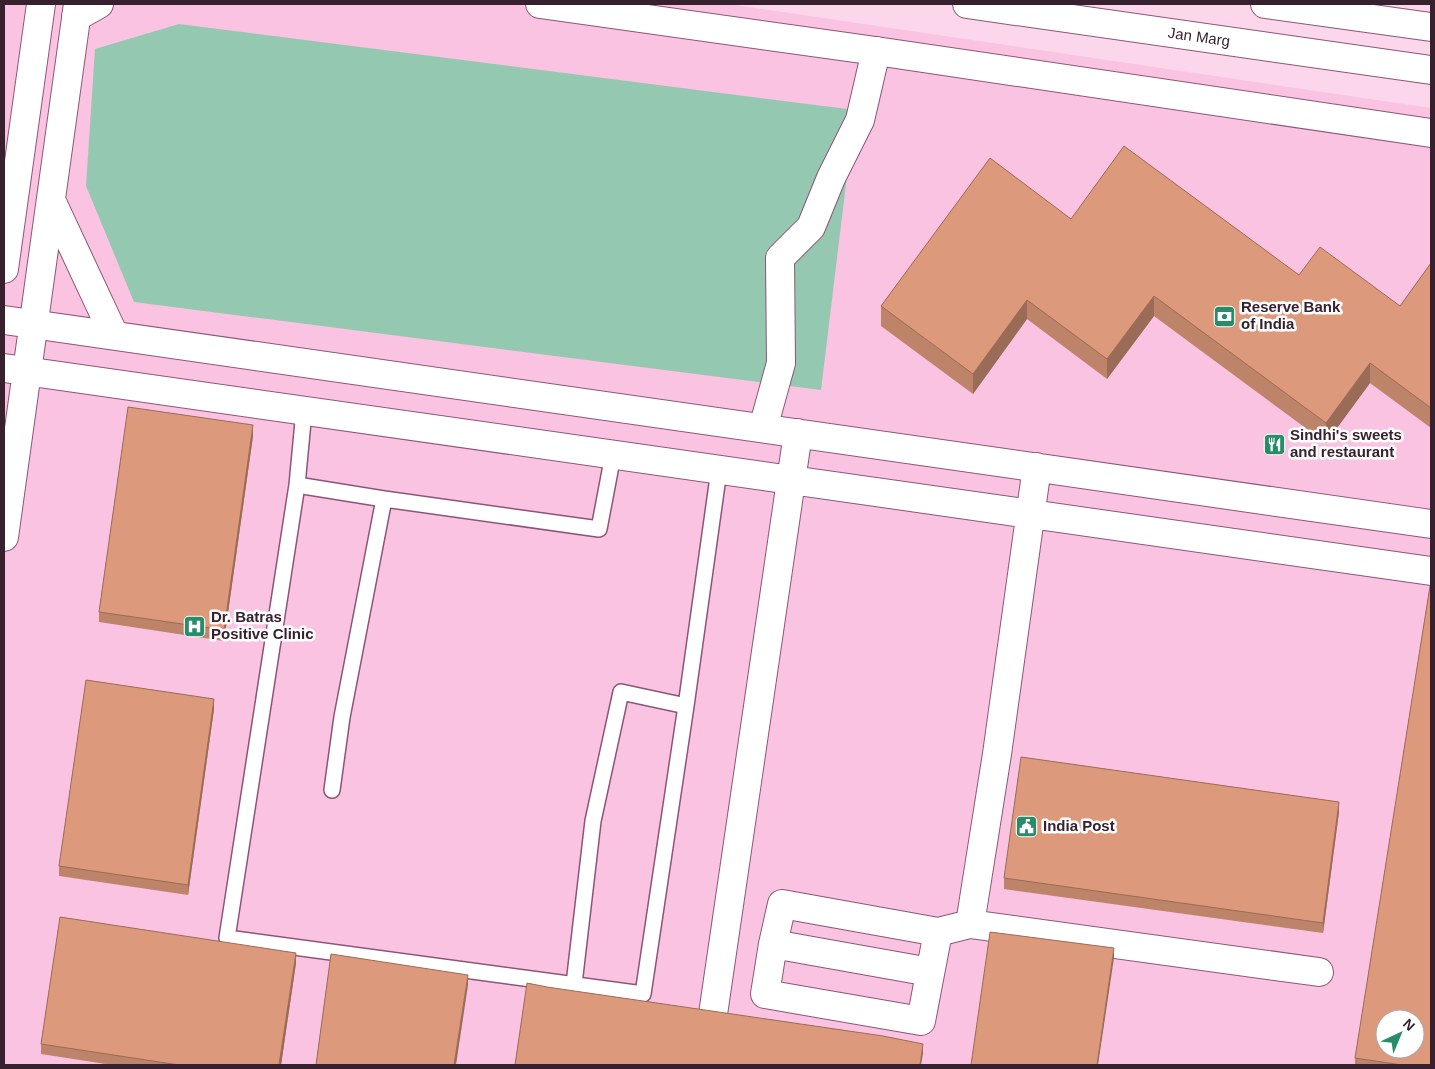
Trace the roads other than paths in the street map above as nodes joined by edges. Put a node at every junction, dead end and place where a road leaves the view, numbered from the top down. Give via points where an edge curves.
1 (41, 4) edge
2 (540, 4) edge
3 (967, 4) edge
4 (1264, 4) edge
5 (84, 8) edge
6 (629, 10) edge
7 (1431, 27) edge
8 (876, 51) junction
9 (1431, 70) edge
10 (1431, 133) edge
11 (9, 196) edge
12 (51, 200) junction
13 (4, 269) edge
14 (4, 320) edge
15 (34, 324) junction
16 (114, 335) junction
17 (15, 370) edge
18 (304, 410) junction
19 (763, 428) junction
20 (798, 433) junction
21 (614, 454) junction
22 (1037, 467) junction
23 (719, 470) junction
24 (791, 480) junction
25 (297, 485) junction
26 (384, 499) junction
27 (1030, 514) junction
28 (1431, 524) edge
29 (4, 537) edge
30 (1431, 571) edge
31 (686, 706) junction
32 (996, 754) junction
33 (1025, 759) edge
34 (332, 790) dead end
35 (970, 924) junction
36 (938, 932) junction
37 (773, 944) junction
38 (930, 972) junction
39 (1319, 972) dead end
40 (574, 984) junction
41 (712, 1022) edge

1 - 11 street
2 - 6 street
3 - 9 street, Jan Marg
4 - 7 street
5 - 12 street
6 - 8 street
8 - 10 street
8 - 19 street via 860,120 811,228 780,258 781,363
11 - 13 street
12 - 15 street
12 - 16 street
14 - 15 street
15 - 16 street
15 - 17 street
16 - 19 street
17 - 18 street
17 - 29 street
18 - 21 street
18 - 25 lane
19 - 20 street
20 - 22 street
20 - 24 street
21 - 23 street
21 - 26 lane via 599,529
22 - 27 street
22 - 28 street
23 - 24 street
23 - 31 lane
24 - 27 street
24 - 41 street
25 - 26 lane
25 - 40 lane via 226,938
26 - 34 lane via 342,717
27 - 30 street
27 - 32 street
31 - 40 lane via 643,994
31 - 40 lane via 621,692 593,822
32 - 33 street
32 - 35 street
35 - 36 street
35 - 39 street
36 - 37 street via 782,904
36 - 38 street
37 - 38 street
37 - 38 street via 765,994 921,1021

